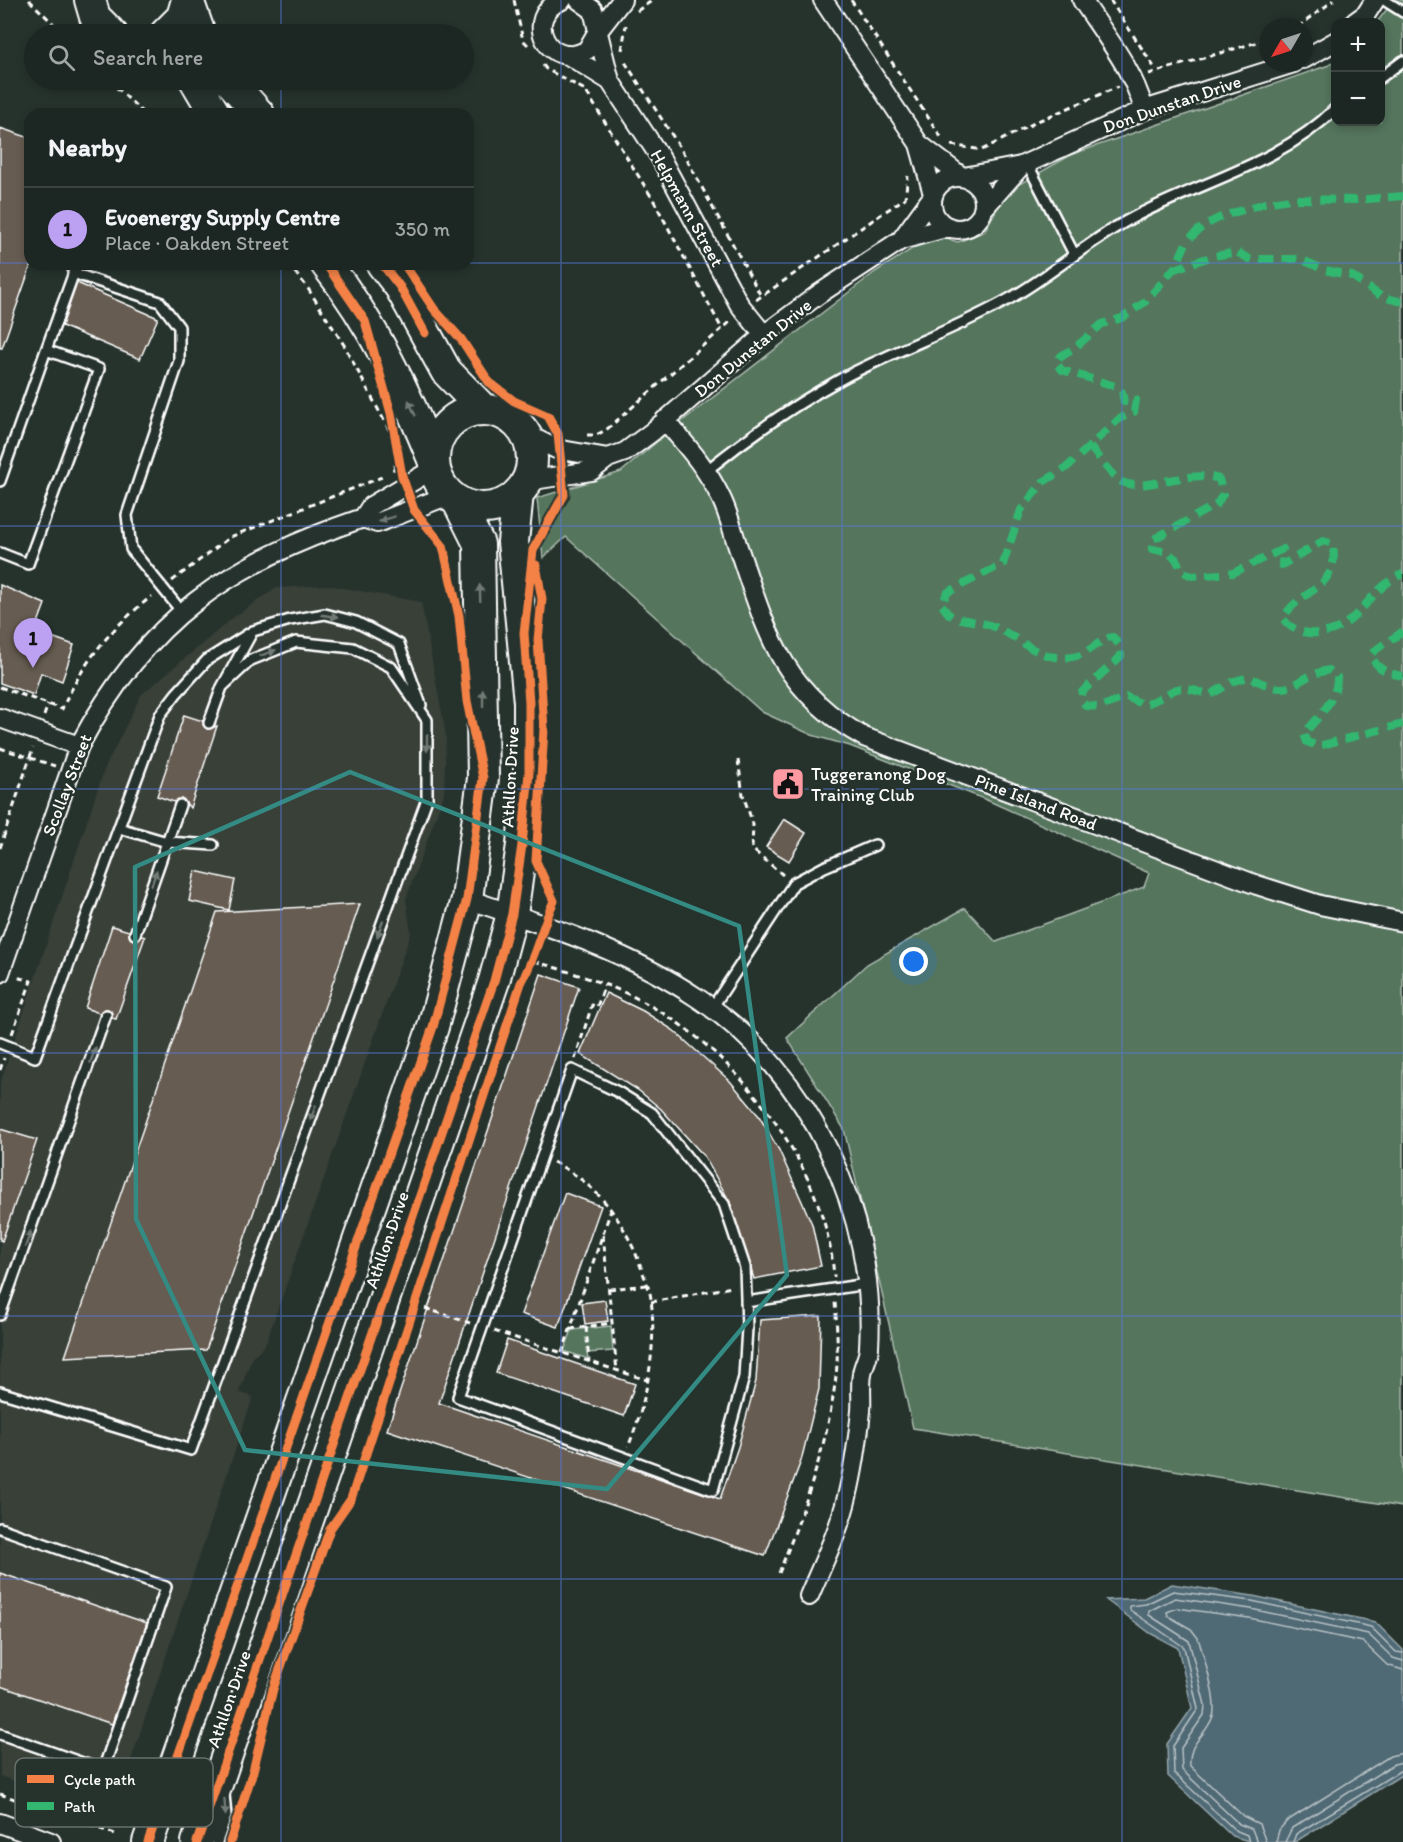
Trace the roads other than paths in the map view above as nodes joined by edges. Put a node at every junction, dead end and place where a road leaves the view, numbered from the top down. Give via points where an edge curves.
1 (188, 0) edge
2 (534, 0) edge
3 (562, 0) edge
4 (579, 0) edge
5 (622, 0) edge
6 (823, 0) edge
7 (1082, 0) edge
8 (1375, 0) edge
9 (1384, 0) edge
10 (1403, 12) edge
11 (1360, 18) edge
12 (542, 22) junction
13 (175, 24) edge
14 (196, 24) edge
15 (598, 32) junction
16 (1331, 43) edge
17 (1313, 54) edge
18 (568, 56) junction
19 (1403, 61) edge
20 (1265, 72) edge
21 (1385, 74) edge
22 (610, 81) junction
23 (201, 90) edge
24 (239, 90) edge
25 (211, 108) edge
26 (254, 108) edge
27 (1144, 110) junction
28 (1331, 111) edge
29 (919, 144) junction
30 (1024, 164) junction
31 (963, 177) junction
32 (933, 195) junction
33 (983, 209) junction
34 (949, 227) junction
35 (901, 240) junction
36 (1074, 254) junction
37 (75, 270) edge
38 (78, 270) edge
39 (330, 270) edge
40 (387, 270) edge
41 (764, 335) junction
42 (46, 350) junction
43 (484, 410) junction
44 (665, 420) junction
45 (524, 433) junction
46 (608, 458) junction
47 (434, 465) junction
48 (706, 471) junction
49 (0, 481) edge
50 (521, 489) junction
51 (454, 499) junction
52 (363, 518) junction
53 (0, 553) edge
54 (182, 612) junction
55 (253, 631) junction
56 (222, 687) junction
57 (0, 718) edge
58 (426, 719) junction
59 (208, 723) dead end
60 (79, 746) junction
61 (180, 805) dead end
62 (119, 828) junction
63 (167, 842) junction
64 (213, 845) dead end
65 (875, 845) dead end
66 (468, 899) junction
67 (512, 914) junction
68 (1403, 922) edge
69 (135, 934) dead end
70 (0, 973) edge
71 (712, 1008) junction
72 (106, 1016) dead end
73 (4, 1045) edge
74 (867, 1284) junction
75 (746, 1302) junction
76 (0, 1315) edge
77 (0, 1392) edge
78 (0, 1528) edge
79 (809, 1596) dead end
80 (0, 1734) edge
81 (69, 1758) edge
82 (107, 1758) edge
83 (177, 1758) edge
84 (222, 1771) junction
85 (213, 1788) edge
86 (213, 1797) edge
87 (0, 1823) edge
88 (153, 1827) edge
89 (193, 1827) edge
90 (202, 1827) edge
91 (51, 1842) edge
92 (148, 1842) edge
93 (185, 1842) edge
94 (197, 1842) edge
95 (217, 1842) edge

1 - 13 main road
1 - 14 main road
2 - 12 street
3 - 12 street via 548,9
4 - 15 street, Helpmann Street via 593,10
5 - 15 street
6 - 29 street
7 - 27 street via 1134,80
8 - 11 street
9 - 10 lane
12 - 18 street, Helpmann Street via 548,44
15 - 18 street via 587,50
15 - 22 street, Helpmann Street
16 - 17 street
18 - 22 street, Helpmann Street
19 - 21 lane
20 - 27 street, Don Dunstan Drive
22 - 41 street, Helpmann Street via 660,157 739,304
23 - 25 main road
24 - 26 main road
27 - 30 street, Don Dunstan Drive
28 - 36 lane via 1294,143 1132,218
29 - 31 street
29 - 32 street
30 - 31 street, Don Dunstan Drive
30 - 33 street, Don Dunstan Drive
30 - 36 lane
31 - 32 street via 941,183
31 - 33 street via 978,185
32 - 34 street via 933,211
32 - 35 street, Don Dunstan Drive
33 - 34 street via 970,226
34 - 35 street, Don Dunstan Drive
35 - 41 street, Don Dunstan Drive
36 - 48 lane via 1003,303 842,379
37 - 42 lane
38 - 54 lane via 160,302 179,327 179,361 127,515 131,549
47 -> 39 main road via 402,386
40 - 43 main road via 446,370
41 - 44 street, Don Dunstan Drive
42 - 49 lane
42 - 53 lane via 99,369 28,564
43 - 45 main road via 507,416
43 - 47 main road via 460,415 450,422 436,442
44 - 46 street, Don Dunstan Drive via 625,452
44 - 48 street, Pine Island Road
45 - 46 street via 563,451
45 - 50 main road via 532,456
46 - 50 street, Don Dunstan Drive via 591,471 540,479
47 - 51 main road via 436,477
47 - 52 street, Scollay Street via 371,506
48 - 68 street, Pine Island Road via 722,499 778,656 815,702 847,727 864,737 1257,885 1320,905
50 - 51 main road via 490,508 468,506
50 - 67 main road, Athllon Drive via 513,542 529,702 529,773
51 -> 52 street, Scollay Street via 377,523
66 -> 51 main road, Athllon Drive via 483,778 479,544
52 - 54 street, Scollay Street via 272,553 224,580
54 - 60 street, Scollay Street via 148,643 119,678
55 - 56 lane
55 -> 58 lane via 325,614 356,622 399,644
55 - 62 lane via 207,660 160,715
56 -> 58 lane via 252,660 296,642 353,648 391,667
56 - 59 lane
57 - 60 street
58 -> 77 lane via 427,798 191,1450
60 - 70 street, Scollay Street
61 - 63 lane
62 - 63 lane
62 - 73 lane via 35,1057
63 - 64 lane
69 -> 63 lane
65 - 71 lane via 794,883
66 - 67 street
66 - 83 main road, Athllon Drive via 433,1027
67 - 71 street via 590,941 652,970
67 - 84 main road, Athllon Drive via 490,992
71 - 74 street via 759,1050 814,1124 843,1181 861,1243
76 -> 72 lane
74 - 75 lane
74 - 79 street via 869,1350 862,1374 861,1408 847,1497
75 - 75 lane via 744,1377 713,1490 458,1398 572,1070 652,1113 724,1204 745,1267
78 - 82 lane via 166,1587
80 - 81 lane
84 - 85 main road
84 - 86 main road, Athllon Drive
84 -> 95 lane via 226,1816
87 - 91 street
88 - 92 main road, Athllon Drive
89 - 93 main road
90 - 94 main road, Athllon Drive

